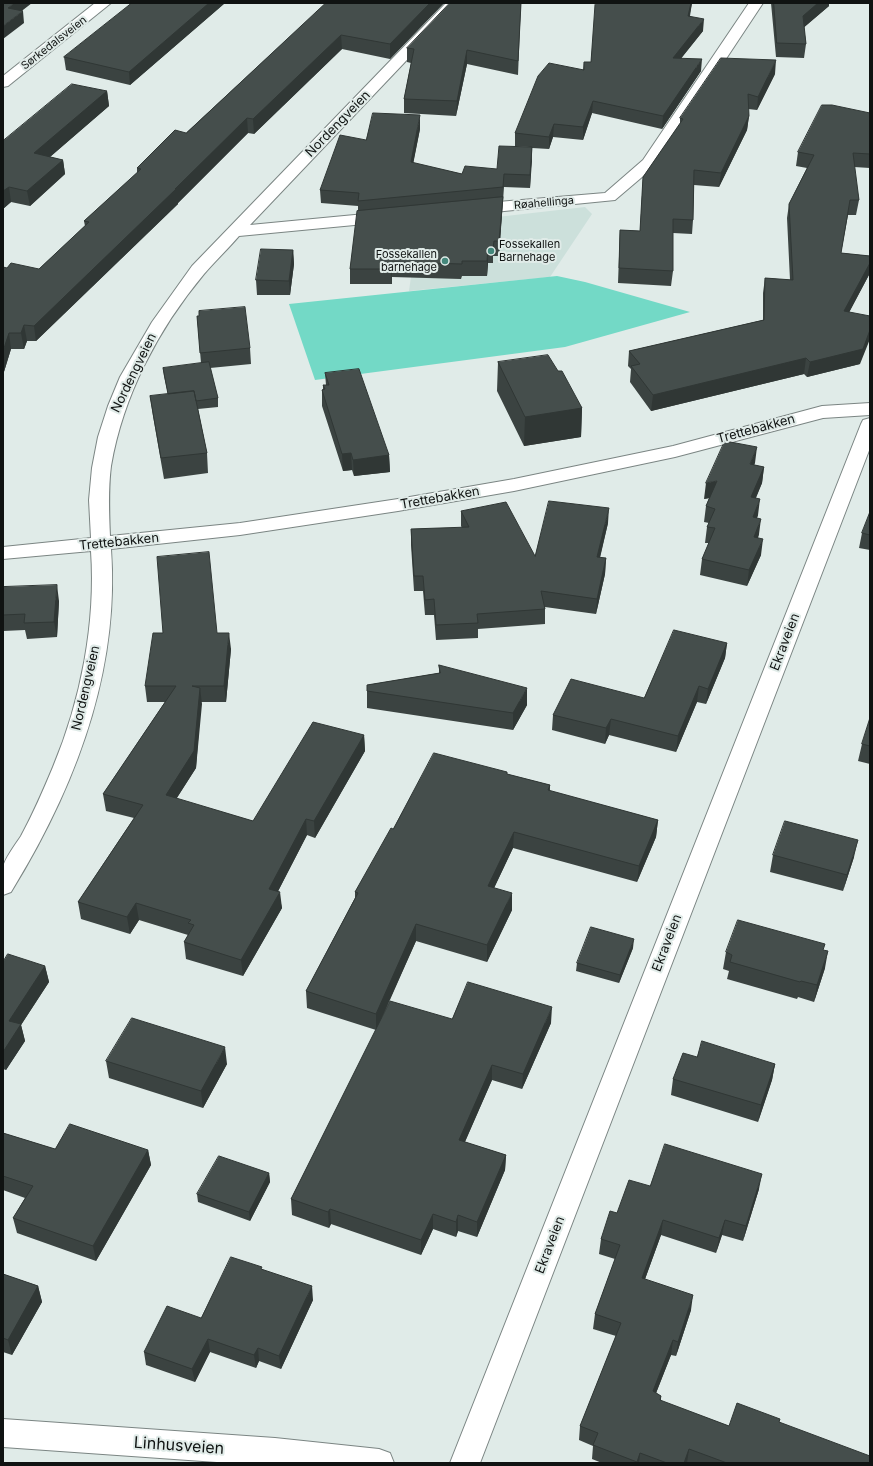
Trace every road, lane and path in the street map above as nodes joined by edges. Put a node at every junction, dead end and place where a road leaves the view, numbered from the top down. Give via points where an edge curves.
1 (104, 3) edge
2 (454, 3) edge
3 (756, 3) edge
4 (3, 83) edge
5 (456, 210) edge
6 (400, 216) edge
7 (234, 232) junction
8 (870, 409) edge
9 (870, 424) edge
10 (101, 544) junction
11 (3, 553) edge
12 (3, 886) edge
13 (3, 1433) edge
14 (379, 1463) edge
15 (465, 1463) edge

1 - 4 street, Sørkedalsveien
2 - 7 street, Nordengveien
3 - 5 street, Røahellinga via 649,163 609,197
6 - 7 street
7 - 10 street, Nordengveien via 198,270 169,308 120,396 111,422 102,473 99,500
8 - 10 street, Trettebakken via 822,412 675,451 514,485 240,529
9 - 15 street, Ekraveien
10 - 11 street, Trettebakken
10 - 12 street, Nordengveien via 104,574 101,612 89,688 80,723 51,797
13 - 14 street, Linhusveien via 274,1452

